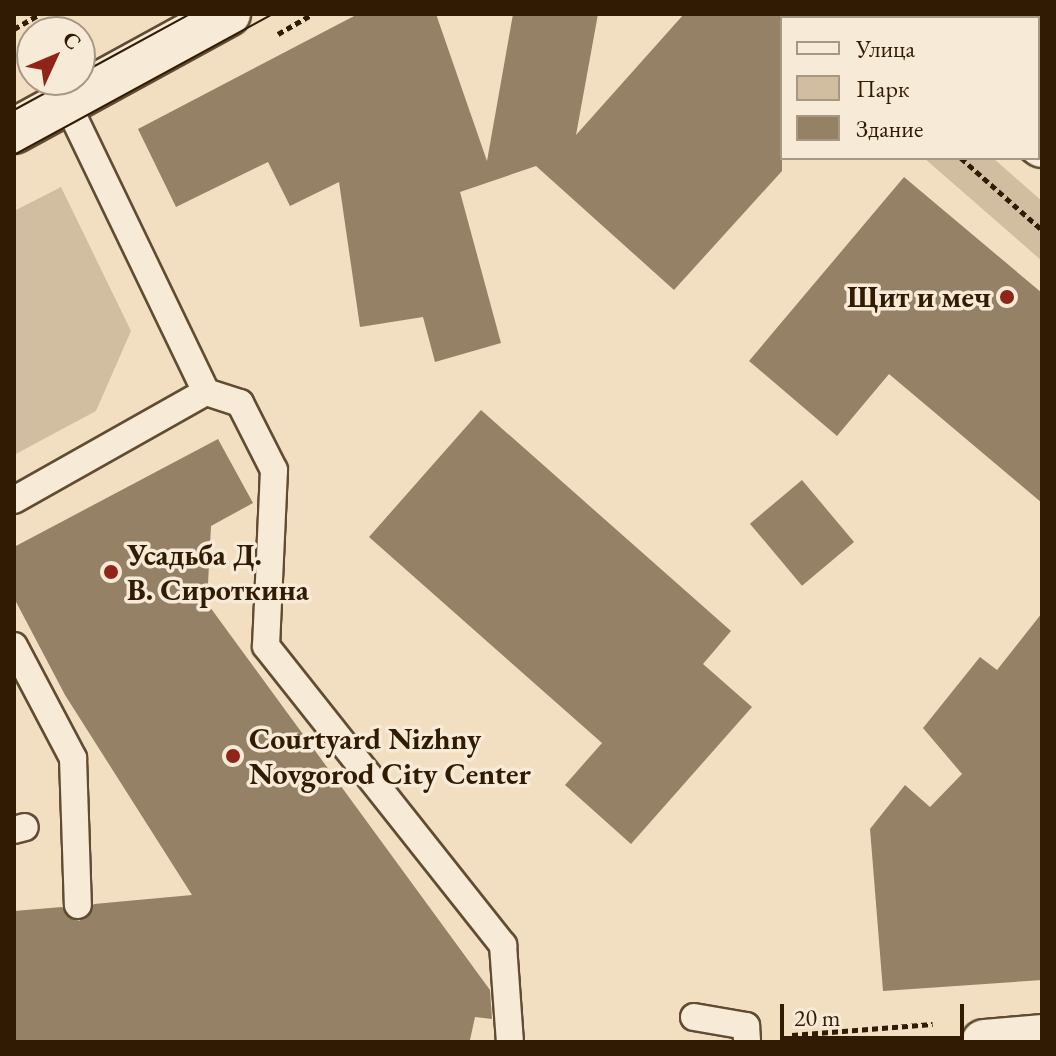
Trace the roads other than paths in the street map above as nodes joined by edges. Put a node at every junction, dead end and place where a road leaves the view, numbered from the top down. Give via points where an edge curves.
1 (228, 14) edge
2 (67, 103) junction
3 (14, 131) edge
4 (206, 392) junction
5 (14, 500) edge
6 (14, 646) edge
7 (78, 905) dead end
8 (694, 1017) dead end
9 (966, 1033) edge
10 (1042, 1037) edge
11 (510, 1038) edge
12 (747, 1040) edge

1 - 2 street
2 - 3 street
2 - 4 lane
4 - 5 lane
4 - 11 lane via 240,403 274,470 266,646 503,945
6 - 7 lane via 73,758
8 - 12 lane via 746,1026
9 - 10 street

